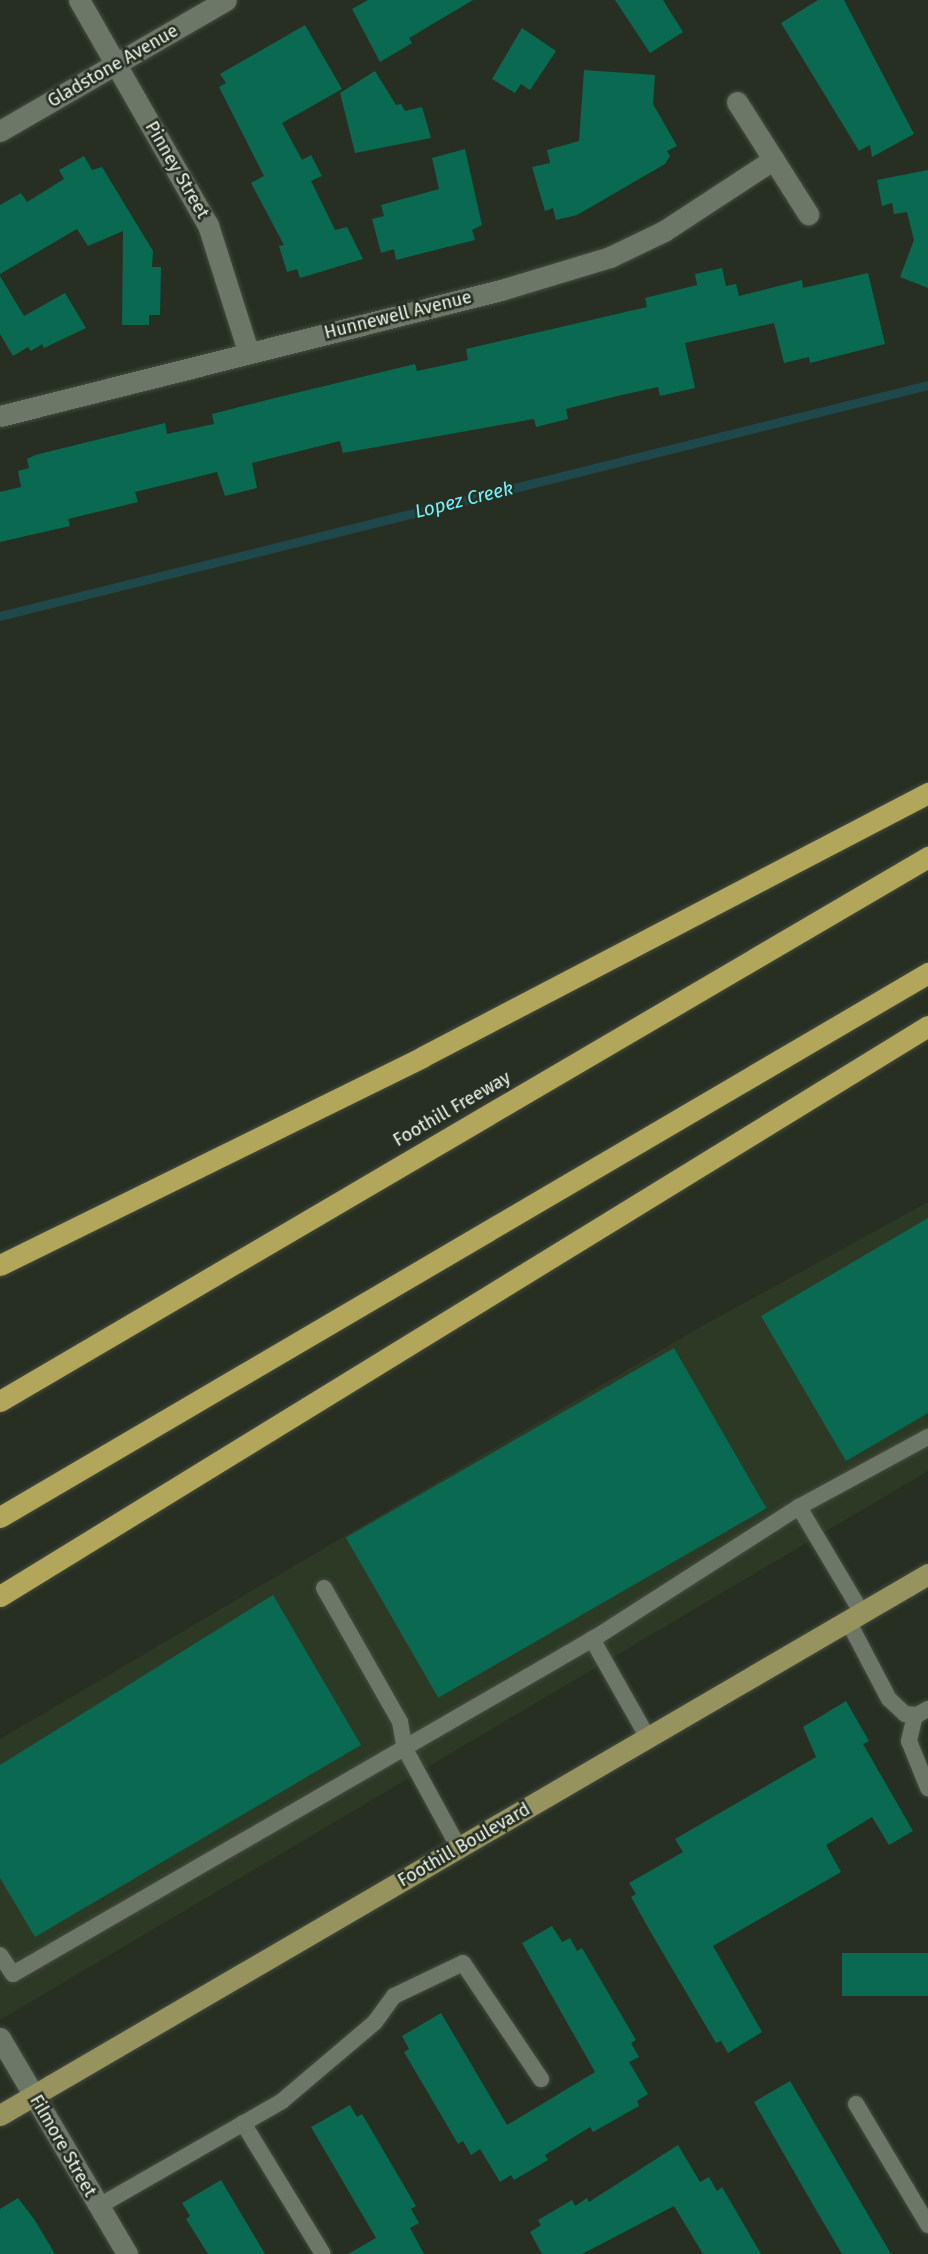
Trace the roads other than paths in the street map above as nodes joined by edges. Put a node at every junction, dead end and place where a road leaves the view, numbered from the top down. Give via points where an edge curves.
1 (79, 0) edge
2 (226, 0) edge
3 (116, 64) junction
4 (737, 102) dead end
5 (0, 131) edge
6 (774, 159) junction
7 (808, 214) dead end
8 (248, 351) junction
9 (0, 416) edge
10 (928, 793) edge
11 (928, 857) edge
12 (928, 973) edge
13 (928, 1026) edge
14 (0, 1265) edge
15 (0, 1401) edge
16 (137, 1437) junction
17 (928, 1437) edge
18 (799, 1507) junction
19 (0, 1517) edge
20 (0, 1528) edge
21 (928, 1574) edge
22 (324, 1588) dead end
23 (0, 1596) edge
24 (855, 1617) junction
25 (592, 1639) junction
26 (921, 1712) edge
27 (648, 1738) junction
28 (405, 1749) junction
29 (928, 1788) edge
30 (459, 1848) junction
31 (0, 1955) edge
32 (0, 2038) edge
33 (541, 2079) dead end
34 (34, 2096) junction
35 (856, 2104) dead end
36 (0, 2115) edge
37 (243, 2123) junction
38 (99, 2206) junction
39 (928, 2225) edge
40 (127, 2254) edge
41 (323, 2254) edge

1 - 3 street, Pinney Street
2 - 3 street, Gladstone Avenue
3 - 5 street, Gladstone Avenue
3 - 8 street, Pinney Street via 208,225
4 - 6 street
6 - 7 street
6 - 8 street, Hunnewell Avenue via 664,231 610,257 501,290
8 - 9 street, Hunnewell Avenue
10 - 14 highway via 435,1050
11 - 15 highway, Foothill Freeway
12 - 16 highway
13 - 23 highway
16 - 19 highway
16 - 20 highway
17 - 18 lane
18 - 24 lane
18 - 25 lane
21 - 24 main road, Foothill Boulevard
22 - 28 lane via 400,1722
24 - 26 lane via 889,1699 905,1714
24 - 27 main road, Foothill Boulevard
25 - 27 lane
25 - 28 lane
26 - 29 lane via 909,1741
27 - 30 main road, Foothill Boulevard
28 - 30 lane
28 - 31 lane via 13,1975
30 - 34 main road, Foothill Boulevard
32 - 34 street, Filmore Street
33 - 37 lane via 463,1963 394,1996 375,2022 282,2101
34 - 36 main road, Foothill Boulevard
34 - 38 street, Filmore Street
35 - 39 lane
37 - 38 lane
37 - 41 lane
38 - 40 street, Filmore Street

